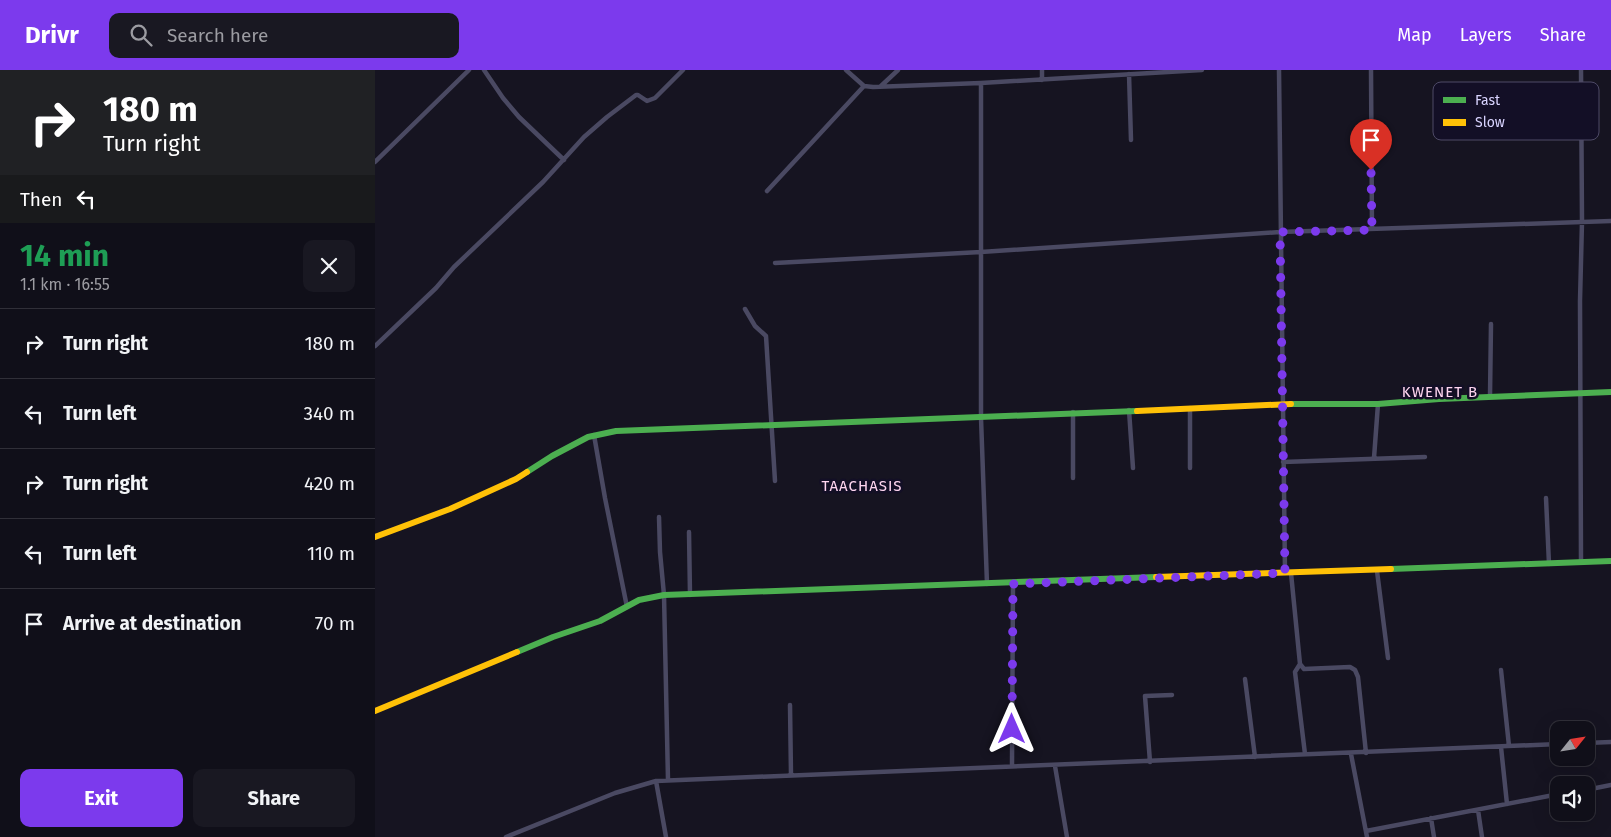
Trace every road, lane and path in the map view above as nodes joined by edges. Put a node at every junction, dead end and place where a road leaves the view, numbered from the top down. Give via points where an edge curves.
1 (469, 70) edge
2 (483, 70) edge
3 (683, 70) edge
4 (846, 70) edge
5 (898, 70) edge
6 (1042, 70) edge
7 (1202, 70) edge
8 (1279, 70) edge
9 (1371, 70) edge
10 (1129, 74) junction
11 (1042, 80) junction
12 (981, 83) junction
13 (864, 86) junction
14 (881, 87) junction
15 (1131, 140) dead end
16 (1581, 140) edge
17 (564, 160) junction
18 (375, 162) edge
19 (767, 191) dead end
20 (1582, 222) junction
21 (1611, 222) edge
22 (1372, 230) junction
23 (1280, 232) junction
24 (981, 252) junction
25 (775, 263) dead end
26 (745, 309) dead end
27 (1491, 324) dead end
28 (375, 346) edge
29 (1611, 392) edge
30 (1580, 394) junction
31 (1490, 396) junction
32 (1283, 404) junction
33 (1378, 404) junction
34 (1190, 408) junction
35 (1129, 410) junction
36 (1073, 412) junction
37 (981, 418) junction
38 (773, 426) junction
39 (594, 435) junction
40 (1425, 457) dead end
41 (1373, 458) junction
42 (1283, 462) junction
43 (1133, 468) dead end
44 (1190, 468) dead end
45 (1073, 478) dead end
46 (775, 481) dead end
47 (1547, 498) dead end
48 (659, 517) dead end
49 (689, 532) dead end
50 (375, 536) edge
51 (1611, 561) edge
52 (1581, 562) junction
53 (1549, 564) junction
54 (1377, 571) junction
55 (1288, 573) junction
56 (987, 584) junction
57 (1013, 584) junction
58 (664, 595) junction
59 (690, 595) junction
60 (627, 607) junction
61 (1388, 658) dead end
62 (1300, 664) junction
63 (1501, 670) dead end
64 (1245, 679) dead end
65 (1172, 695) dead end
66 (790, 706) dead end
67 (375, 711) edge
68 (1611, 742) edge
69 (1595, 743) edge
70 (1550, 744) edge
71 (1509, 746) junction
72 (1501, 747) junction
73 (1366, 753) junction
74 (1305, 754) junction
75 (1351, 754) junction
76 (1255, 758) junction
77 (1150, 762) junction
78 (1012, 766) junction
79 (1055, 766) junction
80 (791, 775) junction
81 (668, 780) junction
82 (656, 781) junction
83 (1611, 785) edge
84 (1595, 788) edge
85 (1550, 796) edge
86 (1507, 804) junction
87 (1478, 810) junction
88 (1431, 818) junction
89 (1366, 831) junction
90 (506, 837) edge
91 (666, 837) edge
92 (1067, 837) edge
93 (1367, 837) edge
94 (1434, 837) edge
95 (1483, 837) edge

1 - 18 street
2 - 17 street via 519,117
3 - 17 street via 650,100 638,95 632,97 590,132
4 - 13 street
5 - 14 street
6 - 11 street
7 - 10 street
8 - 23 street
9 - 22 street
10 - 11 street
10 - 15 street
11 - 12 street
12 - 14 street
12 - 24 street
13 - 14 street
13 - 19 street
16 - 20 street
17 - 28 street
20 - 21 street
20 - 22 street
20 - 30 street
22 - 23 street
23 - 24 street
23 - 32 street
24 - 25 street
24 - 37 street
26 - 38 street via 755,326 766,336
27 - 31 street
29 - 30 street
30 - 31 street
30 - 52 street
31 - 33 street
32 - 33 street
32 - 34 street
32 - 42 street
33 - 41 street
34 - 35 street
34 - 44 street
35 - 36 street
35 - 43 street
36 - 37 street
36 - 45 street
37 - 38 street
37 - 56 street
38 - 39 street via 629,430
38 - 46 street
39 - 50 street via 516,479 449,509
39 - 60 street
40 - 41 street
41 - 42 street
42 - 55 street
47 - 53 street
48 - 58 street
49 - 59 street
51 - 52 street
52 - 53 street
53 - 54 street
54 - 55 street
54 - 61 street
55 - 57 street
55 - 62 street
56 - 57 street
56 - 59 street
57 - 78 street
58 - 59 street
58 - 60 street via 646,598
58 - 81 street
60 - 67 street via 600,621 553,637
62 - 73 street via 1304,669 1350,667 1355,670
62 - 74 street via 1295,672
63 - 71 street
64 - 76 street
65 - 77 street via 1145,696
66 - 80 street
68 - 69 street
70 - 71 street
71 - 72 street
72 - 73 street
72 - 86 street
73 - 75 street
74 - 75 street
74 - 76 street
75 - 89 street
76 - 77 street
77 - 79 street
78 - 79 street
78 - 80 street
79 - 92 street
80 - 81 street
81 - 82 street
82 - 90 street via 622,791
82 - 91 street
83 - 84 street
85 - 86 street
86 - 87 street
87 - 88 street
87 - 95 street
88 - 89 street
88 - 94 street
89 - 93 street

